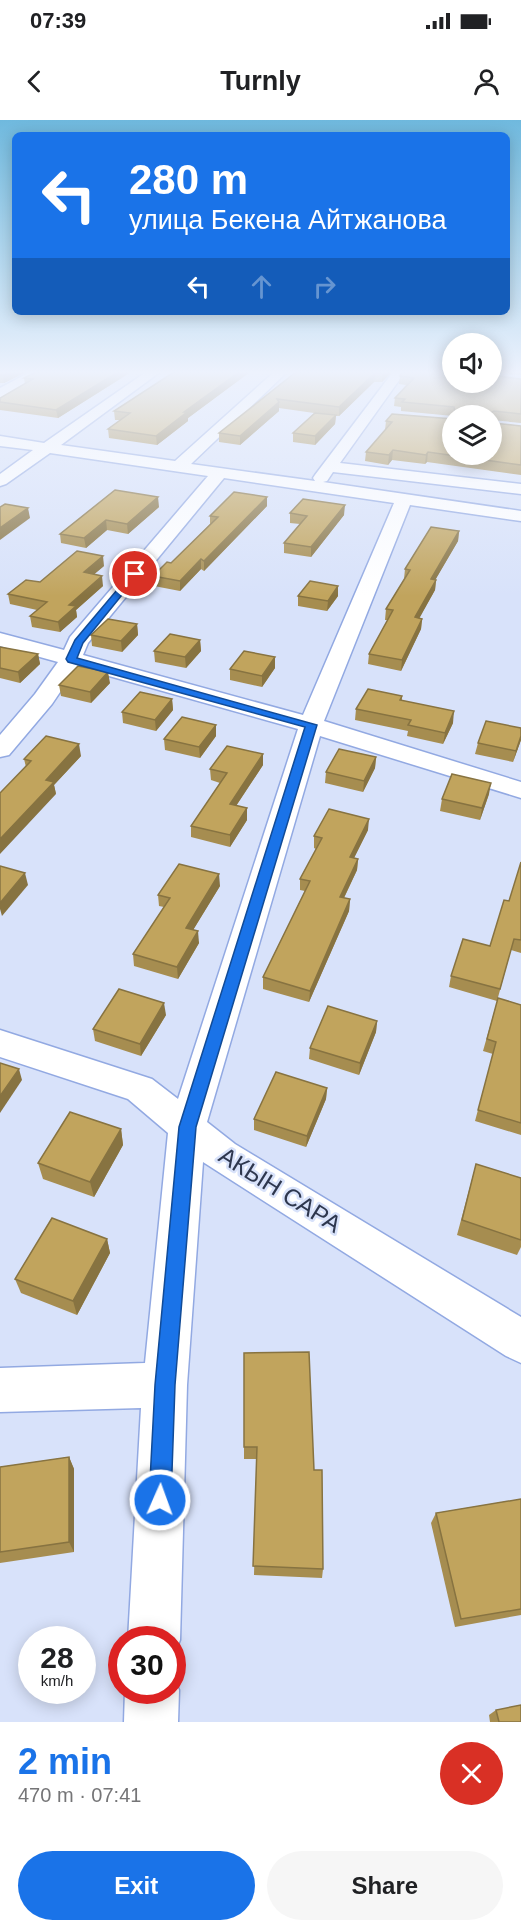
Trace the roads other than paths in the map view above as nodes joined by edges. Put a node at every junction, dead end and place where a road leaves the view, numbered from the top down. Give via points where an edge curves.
1 (38, 447) edge
2 (200, 447) edge
3 (345, 447) edge
4 (46, 448) junction
5 (179, 466) junction
6 (331, 466) junction
7 (220, 472) junction
8 (0, 481) edge
9 (315, 485) junction
10 (521, 489) edge
11 (404, 498) junction
12 (521, 516) edge
13 (0, 639) edge
14 (71, 659) junction
15 (311, 725) junction
16 (0, 750) edge
17 (521, 790) edge
18 (0, 1043) edge
19 (188, 1127) junction
20 (521, 1341) edge
21 (165, 1385) junction
22 (0, 1390) edge
23 (155, 1626) edge
24 (152, 1704) edge
25 (151, 1722) edge

1 - 4 street
2 - 5 street
3 - 6 street
4 - 5 street
4 - 8 street
5 - 7 street
6 - 9 street
6 - 10 street
7 - 9 street
7 - 14 street via 78,642
9 - 11 street
11 - 12 street
11 - 15 street
13 - 14 street
14 - 15 street
14 - 16 street via 60,678
15 - 17 street
15 - 19 street
18 - 19 street, АКЫН САРА via 140,1089
19 - 20 street, АКЫН САРА via 222,1156
19 - 21 street
21 - 22 street
21 - 23 street
24 - 25 street

